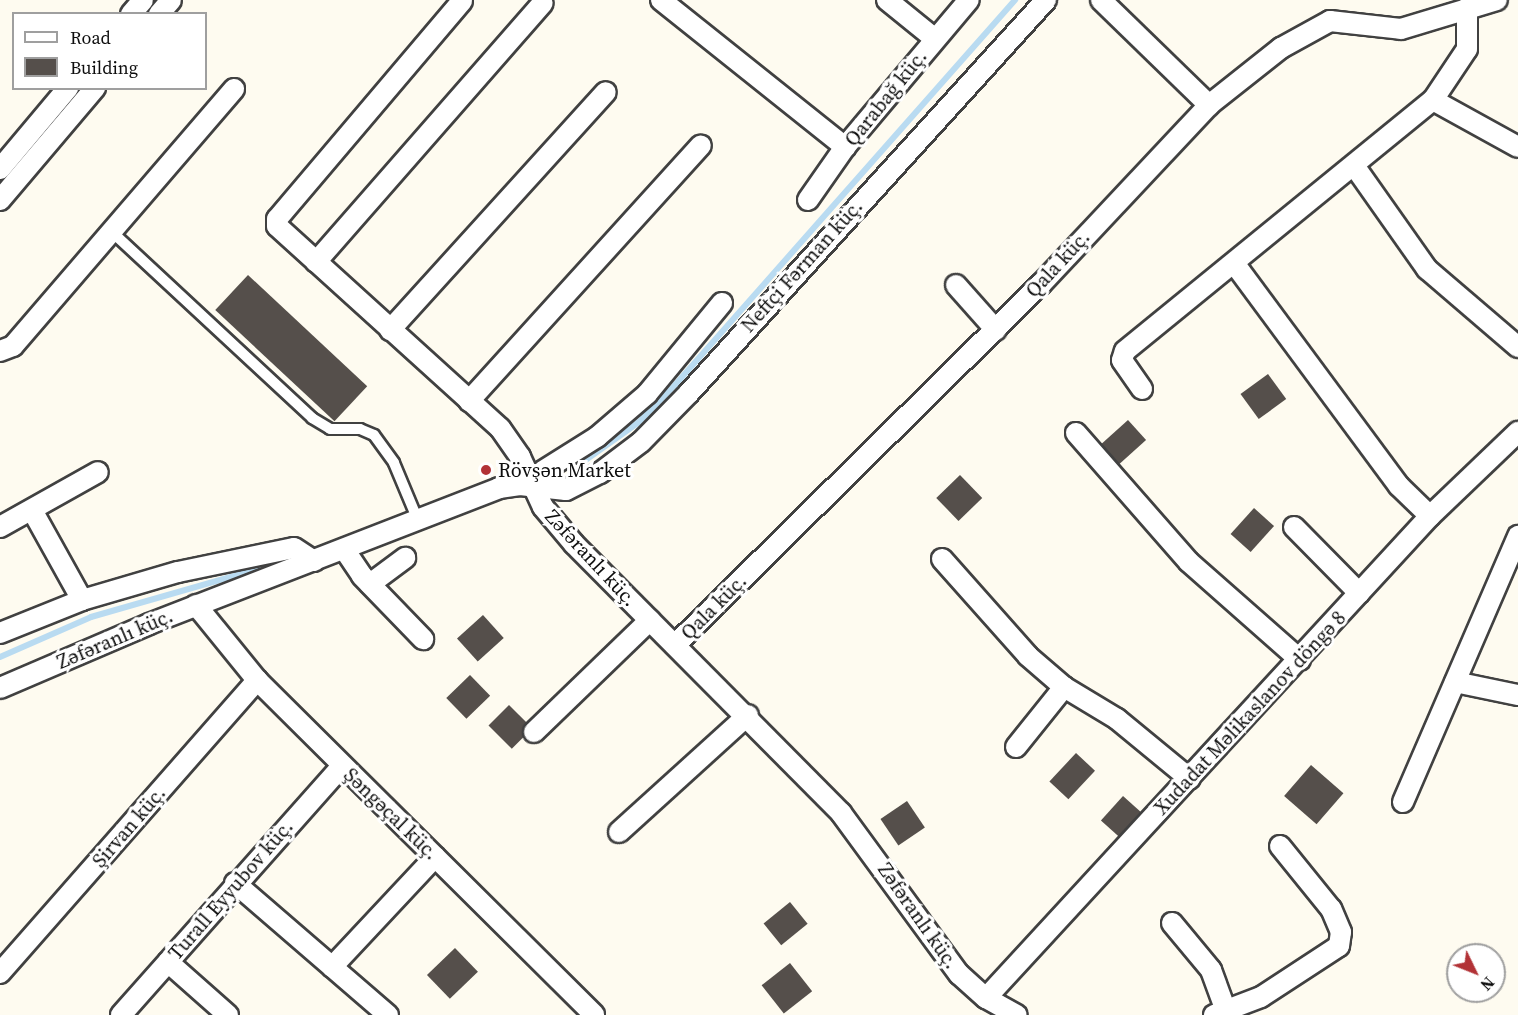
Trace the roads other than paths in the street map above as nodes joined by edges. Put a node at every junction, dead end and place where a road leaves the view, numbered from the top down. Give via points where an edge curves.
1 (143, 0) edge
2 (171, 0) edge
3 (662, 0) edge
4 (887, 0) edge
5 (969, 0) edge
6 (1046, 0) edge
7 (1101, 0) edge
8 (1497, 0) edge
9 (462, 1) edge
10 (543, 3) dead end
11 (1467, 9) junction
12 (133, 12) edge
13 (161, 12) edge
14 (935, 39) junction
15 (234, 88) dead end
16 (66, 90) edge
17 (93, 90) edge
18 (606, 92) dead end
19 (1433, 100) junction
20 (1209, 105) junction
21 (701, 145) dead end
22 (845, 147) junction
23 (1518, 147) edge
24 (1355, 167) junction
25 (0, 169) edge
26 (0, 200) edge
27 (808, 200) dead end
28 (111, 231) junction
29 (316, 262) junction
30 (1234, 263) junction
31 (956, 285) dead end
32 (722, 303) dead end
33 (390, 330) junction
34 (996, 330) junction
35 (1518, 347) edge
36 (0, 351) edge
37 (1142, 389) dead end
38 (469, 401) junction
39 (1518, 432) edge
40 (1076, 433) dead end
41 (98, 472) dead end
42 (532, 487) junction
43 (32, 510) junction
44 (1430, 516) junction
45 (417, 518) junction
46 (0, 527) edge
47 (1294, 527) dead end
48 (1518, 536) edge
49 (344, 549) junction
50 (405, 558) dead end
51 (942, 559) dead end
52 (314, 561) junction
53 (370, 584) junction
54 (1359, 593) junction
55 (82, 600) junction
56 (196, 605) junction
57 (650, 620) junction
58 (0, 633) edge
59 (423, 639) dead end
60 (675, 645) junction
61 (1300, 660) junction
62 (257, 680) junction
63 (1455, 682) junction
64 (1064, 687) junction
65 (0, 688) edge
66 (1518, 695) edge
67 (748, 715) junction
68 (534, 732) dead end
69 (1016, 747) dead end
70 (342, 766) junction
71 (1190, 779) junction
72 (1403, 802) dead end
73 (619, 832) dead end
74 (1280, 846) dead end
75 (435, 857) junction
76 (236, 883) junction
77 (1172, 923) dead end
78 (168, 962) junction
79 (333, 967) junction
80 (0, 973) edge
81 (986, 998) junction
82 (1220, 1013) edge
83 (121, 1015) edge
84 (228, 1015) edge
85 (388, 1015) edge
86 (594, 1015) edge
87 (1017, 1015) edge

1 - 12 street
2 - 13 street
3 - 22 street
4 - 14 street
5 - 14 street, Qarabağ küç.
6 - 42 street, Neftçi Fərman küç. via 641,442 580,485 556,491
7 - 20 street
8 - 11 street, Qala küç.
9 - 29 street via 277,219 280,231
10 - 29 street
11 - 19 street via 1467,50
11 - 20 street, Qala küç. via 1385,30 1330,21 1281,48
14 - 22 street, Qarabağ küç.
15 - 28 street
16 - 25 street
17 - 26 street
18 - 33 street
19 - 23 street
19 - 24 street
20 - 34 street, Qala küç.
21 - 38 street
22 - 27 street, Qarabağ küç.
24 - 30 street
24 - 35 street via 1427,269
28 - 36 street via 14,346
28 - 45 lane via 312,418 330,429 360,429 374,435 394,463
29 - 33 street
30 - 37 street via 1125,351 1122,360
30 - 44 street via 1399,486
31 - 34 street
32 - 42 street via 647,394 597,437 543,471
33 - 38 street
34 - 60 street, Qala küç.
38 - 42 street via 512,444
39 - 44 street, Xudadat Məlikaslanov döngə 8
40 - 61 street via 1189,562
41 - 43 street
42 - 45 street, Zəfəranlı küç. via 499,488
42 - 57 street, Zəfəranlı küç. via 567,537
43 - 46 street
43 - 55 street
44 - 54 street, Xudadat Məlikaslanov döngə 8
45 - 49 street, Zəfəranlı küç.
47 - 54 street
48 - 63 street
49 - 52 street, Zəfəranlı küç.
49 - 53 street
50 - 53 street
51 - 64 street via 1028,656
52 - 55 street via 294,548 276,550
52 - 56 street, Zəfəranlı küç.
53 - 59 street
54 - 61 street, Xudadat Məlikaslanov döngə 8
55 - 58 street
56 - 62 street, Şəngəçal küç.
56 - 65 street, Zəfəranlı küç.
57 - 60 street, Zəfəranlı küç.
57 - 68 street
60 - 67 street, Zəfəranlı küç.
61 - 71 street, Xudadat Məlikaslanov döngə 8
62 - 70 street, Şəngəçal küç.
62 - 80 street, Şirvan küç.
63 - 66 street
63 - 72 street
64 - 69 street
64 - 71 street via 1117,719
67 - 73 street
67 - 81 street, Zəfəranlı küç. via 847,821 959,974
70 - 75 street, Şəngəçal küç.
70 - 76 street, Turall Eyyubov küç.
71 - 81 street, Xudadat Məlikaslanov döngə 8
74 - 82 street via 1331,909 1341,932 1339,946 1261,997
75 - 79 street
75 - 86 street, Şəngəçal küç.
76 - 78 street, Turall Eyyubov küç.
76 - 79 street
77 - 82 street via 1211,970
78 - 83 street, Turall Eyyubov küç.
78 - 84 street
79 - 85 street
81 - 87 street, Zəfəranlı küç.

